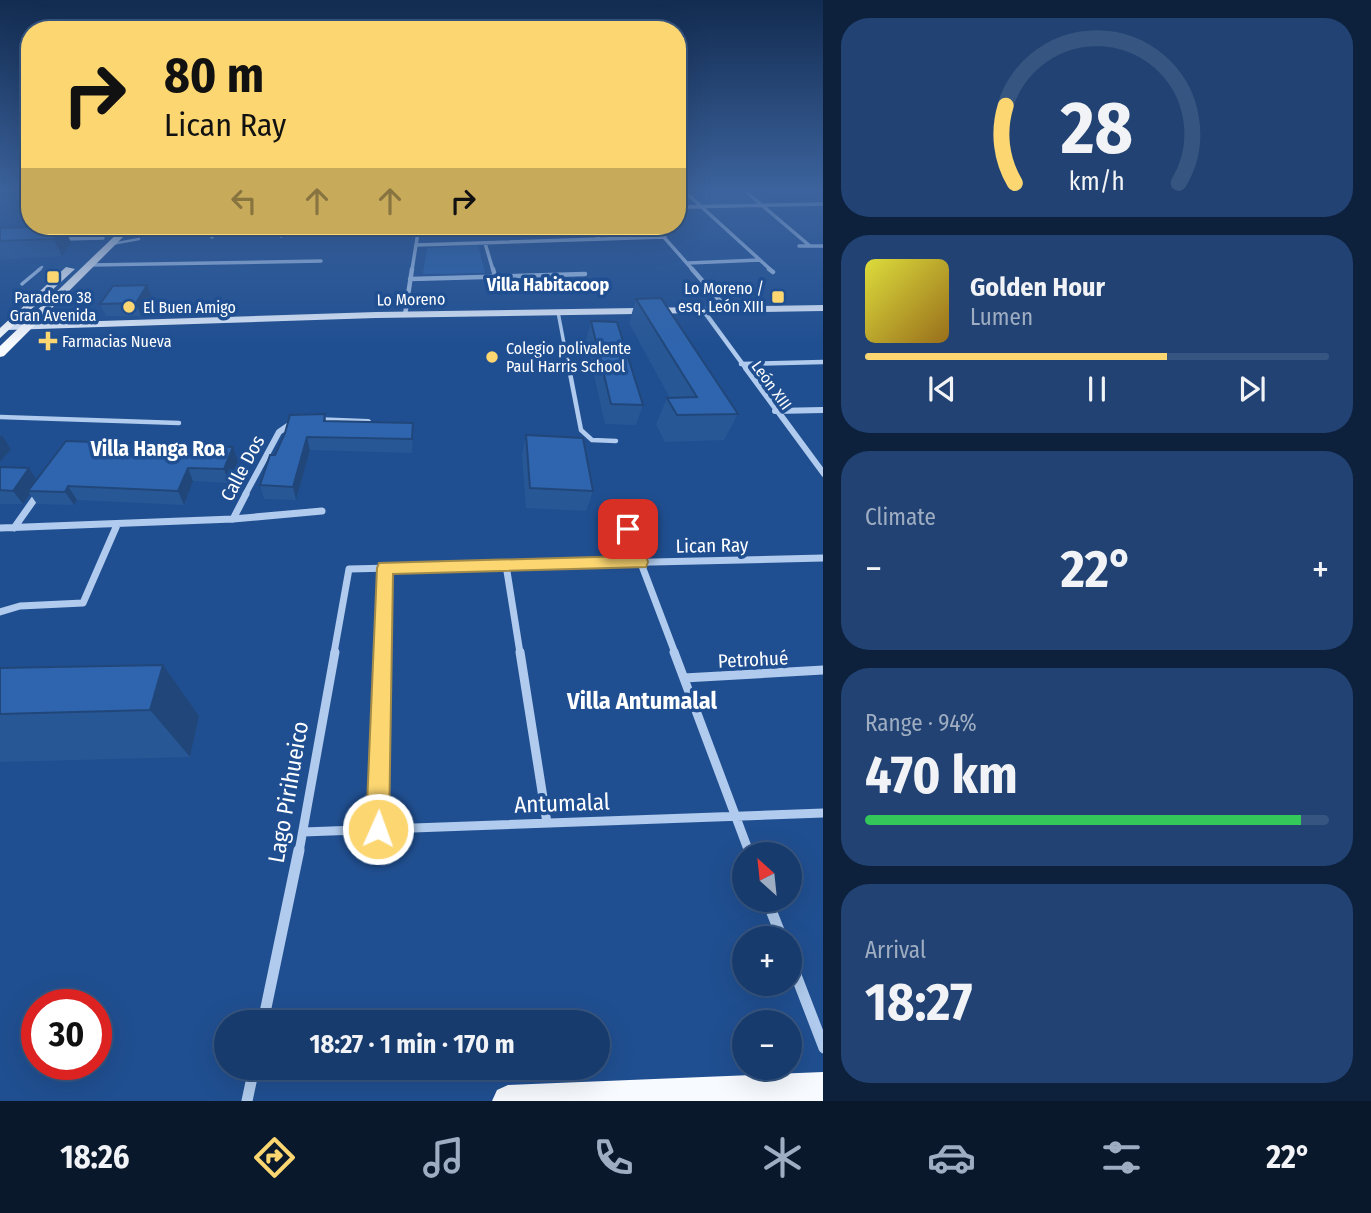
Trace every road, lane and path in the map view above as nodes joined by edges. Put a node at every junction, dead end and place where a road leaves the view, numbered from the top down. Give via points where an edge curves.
1 (107, 241) joint
2 (416, 241) edge
3 (531, 241) edge
4 (669, 241) edge
5 (740, 241) edge
6 (805, 241) edge
7 (485, 243) junction
8 (415, 245) junction
9 (799, 246) dead end
10 (810, 246) junction
11 (823, 246) edge
12 (760, 260) junction
13 (321, 261) dead end
14 (688, 262) junction
15 (91, 265) junction
16 (42, 267) dead end
17 (773, 272) dead end
18 (585, 274) dead end
19 (495, 276) junction
20 (410, 279) junction
21 (22, 284) dead end
22 (823, 308) edge
23 (703, 310) junction
24 (729, 311) junction
25 (558, 312) junction
26 (405, 315) junction
27 (29, 325) junction
28 (2, 330) edge
29 (0, 353) edge
30 (823, 362) edge
31 (741, 364) junction
32 (823, 410) edge
33 (775, 411) junction
34 (0, 417) edge
35 (374, 422) edge
36 (180, 423) dead end
37 (616, 442) dead end
38 (823, 474) edge
39 (42, 487) edge
40 (322, 511) dead end
41 (233, 519) junction
42 (117, 525) junction
43 (0, 528) edge
44 (14, 528) junction
45 (628, 529) dead end
46 (823, 558) edge
47 (640, 562) junction
48 (506, 565) junction
49 (385, 568) junction
50 (349, 569) joint
51 (0, 612) edge
52 (823, 670) edge
53 (684, 678) junction
54 (823, 813) edge
55 (736, 816) junction
56 (547, 823) junction
57 (378, 829) junction
58 (303, 832) junction
59 (746, 842) edge
60 (802, 992) edge
61 (266, 1010) edge
62 (823, 1048) edge
63 (251, 1080) edge
64 (823, 1088) edge
65 (247, 1101) edge
66 (508, 1101) edge

1 - 15 main road
1 - 28 main road
2 - 8 street
3 - 7 street
4 - 14 street
5 - 12 street
6 - 10 street
7 - 8 street
7 - 19 street
8 - 20 street
9 - 10 street
10 - 11 street
12 - 14 street
12 - 17 street
13 - 15 street
14 - 24 street
15 - 27 main road
16 - 21 lane
18 - 19 street
19 - 20 street
20 - 26 street
22 - 24 street, Lo Moreno
23 - 24 street, Lo Moreno
23 - 25 street, Lo Moreno
23 - 31 street, León XIII
25 - 26 street, Lo Moreno
25 - 37 lane via 581,430 592,440
26 - 27 street, Lo Moreno
27 - 28 street, Lo Moreno
27 - 29 main road
30 - 31 street
31 - 33 street, León XIII
32 - 33 street
33 - 38 street, León XIII
34 - 36 lane
35 - 41 street, Calle Dos via 304,419 284,426
39 - 44 street
40 - 41 street
41 - 42 street
42 - 44 street
42 - 51 street via 83,603 20,606
43 - 44 street
45 - 47 street
46 - 47 street, Lican Ray
47 - 48 street, Lican Ray
47 - 53 street
48 - 49 street, Lican Ray
48 - 56 street
49 - 50 street, Lican Ray
49 - 57 street
50 - 58 street, Lago Pirihueico
52 - 53 street, Petrohué
53 - 55 street
54 - 55 street, Antumalal
55 - 56 street, Antumalal
55 - 59 street
56 - 57 street, Antumalal
57 - 58 street, Antumalal
58 - 61 street, Lago Pirihueico
60 - 62 street
63 - 65 street
64 - 66 main road

